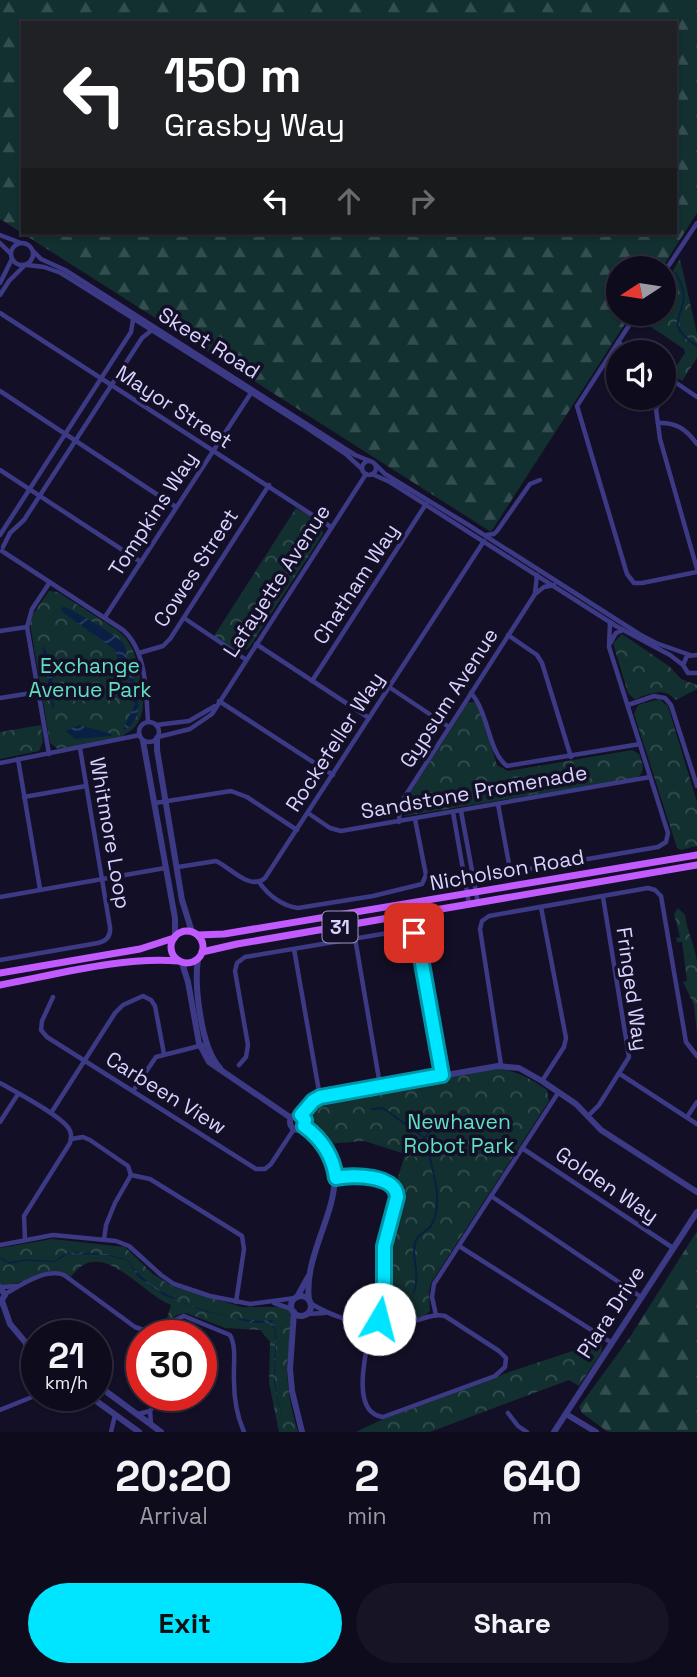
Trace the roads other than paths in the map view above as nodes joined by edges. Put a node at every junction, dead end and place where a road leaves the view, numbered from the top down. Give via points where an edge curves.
1 (697, 223) edge
2 (0, 235) edge
3 (0, 243) edge
4 (22, 243) junction
5 (33, 251) junction
6 (675, 256) edge
7 (12, 257) junction
8 (26, 265) junction
9 (0, 283) edge
10 (0, 295) edge
11 (0, 312) edge
12 (133, 319) junction
13 (152, 330) junction
14 (606, 361) edge
15 (101, 378) junction
16 (676, 382) edge
17 (112, 385) junction
18 (0, 391) edge
19 (251, 393) junction
20 (697, 397) edge
21 (656, 410) edge
22 (658, 423) junction
23 (66, 434) junction
24 (76, 441) junction
25 (697, 444) edge
26 (213, 451) junction
27 (370, 461) junction
28 (376, 466) junction
29 (0, 470) edge
30 (364, 471) junction
31 (372, 474) junction
32 (540, 480) dead end
33 (269, 485) junction
34 (30, 490) junction
35 (40, 496) junction
36 (426, 504) junction
37 (176, 507) junction
38 (504, 522) junction
39 (331, 527) junction
40 (0, 535) edge
41 (484, 538) junction
42 (500, 544) junction
43 (1, 548) edge
44 (141, 562) junction
45 (697, 570) edge
46 (537, 575) junction
47 (50, 582) junction
48 (554, 585) junction
49 (535, 594) junction
50 (105, 617) junction
51 (184, 618) junction
52 (610, 622) junction
53 (27, 627) junction
54 (624, 630) junction
55 (0, 631) edge
56 (508, 635) junction
57 (256, 644) junction
58 (609, 648) junction
59 (139, 653) junction
60 (694, 654) edge
61 (245, 659) junction
62 (683, 665) junction
63 (696, 675) edge
64 (312, 681) junction
65 (389, 688) junction
66 (38, 692) junction
67 (471, 693) junction
68 (0, 698) edge
69 (217, 703) junction
70 (628, 705) junction
71 (369, 718) junction
72 (148, 722) junction
73 (156, 725) junction
74 (449, 727) junction
75 (142, 738) junction
76 (158, 738) junction
77 (640, 744) junction
78 (80, 748) junction
79 (49, 754) junction
80 (571, 757) junction
81 (18, 760) junction
82 (0, 763) edge
83 (333, 775) junction
84 (650, 777) junction
85 (86, 786) junction
86 (697, 786) edge
87 (24, 797) junction
88 (166, 802) junction
89 (155, 803) junction
90 (498, 804) junction
91 (461, 811) junction
92 (453, 812) junction
93 (308, 813) junction
94 (415, 819) junction
95 (398, 822) junction
96 (297, 830) junction
97 (697, 855) edge
98 (697, 865) edge
99 (178, 867) junction
100 (165, 868) junction
101 (102, 879) junction
102 (259, 883) junction
103 (40, 889) junction
104 (472, 893) junction
105 (0, 897) edge
106 (603, 897) junction
107 (474, 904) junction
108 (541, 907) junction
109 (195, 933) junction
110 (174, 937) junction
111 (355, 939) junction
112 (294, 949) junction
113 (200, 956) junction
114 (0, 960) edge
115 (180, 962) junction
116 (0, 973) edge
117 (0, 985) edge
118 (53, 997) dead end
119 (204, 1045) junction
120 (164, 1054) junction
121 (697, 1056) edge
122 (84, 1060) junction
123 (239, 1065) dead end
124 (501, 1065) junction
125 (620, 1074) junction
126 (442, 1075) junction
127 (542, 1081) junction
128 (0, 1083) edge
129 (380, 1086) junction
130 (133, 1091) junction
131 (558, 1093) junction
132 (18, 1094) junction
133 (320, 1097) junction
134 (697, 1102) edge
135 (51, 1113) junction
136 (301, 1115) junction
137 (588, 1116) junction
138 (687, 1117) junction
139 (291, 1118) junction
140 (0, 1122) edge
141 (697, 1124) edge
142 (304, 1126) junction
143 (294, 1129) junction
144 (71, 1139) junction
145 (522, 1148) junction
146 (131, 1175) junction
147 (336, 1178) junction
148 (697, 1192) edge
149 (491, 1196) junction
150 (697, 1212) edge
151 (25, 1239) junction
152 (104, 1240) junction
153 (0, 1245) edge
154 (459, 1246) junction
155 (674, 1248) junction
156 (309, 1276) junction
157 (18, 1286) junction
158 (0, 1287) edge
159 (642, 1297) junction
160 (296, 1298) junction
161 (2, 1300) edge
162 (236, 1301) junction
163 (310, 1301) junction
164 (273, 1303) junction
165 (293, 1311) junction
166 (3, 1313) edge
167 (326, 1313) junction
168 (305, 1314) junction
169 (436, 1315) junction
170 (126, 1320) edge
171 (175, 1320) edge
172 (194, 1320) edge
173 (371, 1325) junction
174 (379, 1325) junction
175 (217, 1330) edge
176 (21, 1337) edge
177 (293, 1337) junction
178 (612, 1343) junction
179 (112, 1395) edge
180 (21, 1401) edge
181 (0, 1410) edge
182 (110, 1411) edge
183 (150, 1411) joint
184 (508, 1413) dead end
185 (137, 1414) junction
186 (566, 1414) junction
187 (115, 1415) junction
188 (127, 1424) junction
189 (151, 1424) junction
190 (112, 1431) edge
191 (139, 1432) edge
192 (160, 1432) edge
193 (243, 1432) edge
194 (302, 1432) edge
195 (527, 1432) edge
196 (554, 1432) edge
197 (596, 1432) edge

1 - 6 street
2 - 4 street
3 - 7 street
4 - 5 street
4 - 7 street via 14,247
5 - 8 street
5 - 27 street, Skeet Road
7 - 8 street
7 - 9 street
8 - 10 street
8 - 12 street, Skeet Road via 61,274
11 - 15 street, Mayor Street
12 - 13 street, Skeet Road
12 - 15 street via 132,331
13 - 17 street
13 - 19 street, Skeet Road
14 - 45 street via 577,406 627,574 634,583 642,583
15 - 17 street, Mayor Street
15 - 23 street
16 - 20 street
17 - 24 street
17 - 26 street, Mayor Street
18 - 23 street
19 - 26 street, Tompkins Way
19 - 30 street, Skeet Road via 347,454
21 - 22 street
22 - 25 street via 673,422
22 - 45 street
23 - 24 street
23 - 34 street
24 - 35 street
24 - 37 street
26 - 33 street, Mayor Street
26 - 37 street, Tompkins Way
27 - 28 street
27 - 30 street via 364,464
28 - 31 street
28 - 41 street
29 - 34 street
30 - 31 street
30 - 39 street, Lafayette Avenue
31 - 36 street
32 - 38 street via 530,484
33 - 39 street, Mayor Street
33 - 51 street, Cowes Street
34 - 35 street
34 - 40 street
35 - 43 street
35 - 44 street
36 - 41 street
36 - 64 street, Chatham Way
37 - 44 street, Tompkins Way
38 - 41 street
38 - 42 street
39 - 57 street, Lafayette Avenue
41 - 42 street
41 - 46 street
41 - 65 street, Rockefeller Way
42 - 60 street via 650,641
43 - 47 street
44 - 50 street, Tompkins Way
46 - 48 street
46 - 49 street, Gypsum Avenue
47 - 50 street
47 - 53 street via 32,609
48 - 49 street
48 - 52 street
49 - 56 street, Gypsum Avenue
50 - 59 street via 128,634
51 - 59 street, Cowes Street via 163,646
51 - 61 street
52 - 54 street
52 - 58 street
53 - 55 street
53 - 66 street
54 - 58 street via 615,634
54 - 62 street
56 - 67 street, Gypsum Avenue
56 - 80 street via 542,663
57 - 61 street, Lafayette Avenue
57 - 64 street
58 - 70 street
59 - 72 street
60 - 62 street via 685,657
61 - 69 street, Lafayette Avenue
62 - 63 street
64 - 71 street
65 - 71 street, Rockefeller Way
65 - 74 street
66 - 68 street
66 - 79 street
67 - 74 street, Gypsum Avenue
67 - 80 street via 480,703 499,758 507,766
69 - 73 street via 194,719
69 - 76 street, Lafayette Avenue via 212,714 196,726
69 - 83 street
70 - 77 street
70 - 86 street via 654,696 671,705
71 - 83 street, Rockefeller Way
72 - 73 street
72 - 75 street via 141,726
73 - 76 street
74 - 95 street, Gypsum Avenue via 400,804
75 - 76 street via 151,742
75 - 78 street
75 - 89 street
76 - 88 street
77 - 80 street
77 - 84 street
78 - 79 street
78 - 85 street, Whitmore Loop
79 - 81 street
81 - 82 street
81 - 87 street
83 - 93 street, Rockefeller Way
84 - 90 street, Sandstone Promenade
84 - 90 street via 668,838 660,846 630,852 514,870
85 - 87 street
85 - 101 street, Whitmore Loop
87 - 103 street
88 - 89 street
88 - 96 street via 231,791
88 - 99 street
89 - 100 street
90 - 91 street, Sandstone Promenade
91 - 92 street, Sandstone Promenade
91 - 104 street
92 - 94 street, Sandstone Promenade
92 - 104 street
93 - 95 street, Sandstone Promenade via 341,831
93 - 96 street, Rockefeller Way
94 - 95 street, Sandstone Promenade
94 - 102 street via 426,875 422,884 298,908 288,906
96 - 102 street, Rockefeller Way
97 - 104 main road, Nicholson Road / 31
98 - 107 main road, Nicholson Road / 31
99 - 102 street via 216,861 251,883
99 - 109 street via 185,911
100 - 101 street
100 - 110 street
101 - 103 street
101 - 114 street, Whitmore Loop via 110,929 106,940
103 - 105 street
104 - 107 street
104 - 109 main road, Nicholson Road / 31 via 224,934
106 - 108 street
106 - 121 street via 648,888 661,896 686,1042
106 - 125 street, Fringed Way via 629,1050
107 - 113 main road, Nicholson Road / 31 via 237,944
108 - 124 street via 482,921
108 - 127 street via 566,1038
109 - 110 main road, Nicholson Road / 31 via 181,932
109 - 113 main road via 202,943
110 - 115 main road via 171,952
110 - 116 main road, Nicholson Road / 31 via 140,949
111 - 112 street
111 - 126 street via 405,930 414,933
111 - 129 street
112 - 123 street via 245,957 237,963 248,1045
112 - 133 street
113 - 115 main road, Nicholson Road / 31 via 190,963
113 - 119 street via 196,980
115 - 117 main road, Nicholson Road / 31 via 130,962
115 - 119 street
118 - 122 street, Carbeen View via 41,1030
119 - 120 street
119 - 139 street via 229,1076
120 - 122 street via 155,1006 143,996 119,1009
120 - 130 street via 151,1062
122 - 130 street, Carbeen View
122 - 135 street
124 - 126 street
124 - 127 street via 519,1068
125 - 137 street, Fringed Way
125 - 138 street
126 - 129 street
127 - 131 street
128 - 132 street
129 - 133 street
130 - 143 street, Carbeen View via 256,1169 271,1164
131 - 137 street
131 - 145 street
132 - 135 street
132 - 140 street
133 - 136 street
134 - 138 street
135 - 144 street via 66,1125
136 - 139 street
136 - 142 street
137 - 148 street via 601,1130
138 - 141 street
139 - 143 street
142 - 143 street
142 - 147 street via 325,1146
144 - 146 street via 90,1140 128,1166
144 - 151 street via 24,1216
145 - 149 street
145 - 155 street, Golden Way
146 - 152 street via 115,1203
146 - 162 street via 150,1179 242,1236
147 - 156 street
147 - 174 street via 361,1175 391,1184 397,1192 384,1246
149 - 154 street
149 - 159 street
150 - 155 street, Piara Drive
151 - 152 street
151 - 153 street
152 - 162 street via 129,1246 174,1284
154 - 169 street via 432,1288
154 - 178 street
155 - 159 street, Piara Drive
156 - 160 street
156 - 163 street
157 - 158 street
157 - 161 street
157 - 170 street via 51,1273 64,1275
158 - 161 street
159 - 178 street, Piara Drive
160 - 163 street
160 - 164 street
160 - 165 street
161 - 166 street
162 - 164 street
163 - 167 street
163 - 168 street
164 - 165 street
165 - 168 street
165 - 177 street
166 - 176 street
167 - 168 street
167 - 173 street
168 - 177 street
169 - 173 street via 445,1316 499,1351 506,1358 505,1367 495,1376 383,1417 371,1412 362,1377
169 - 174 street
171 - 172 street via 184,1316
173 - 174 street
175 - 193 street via 230,1335 234,1345 234,1386
177 - 194 street via 292,1391
178 - 186 street, Piara Drive
179 - 185 street
180 - 181 street
182 - 187 street
183 - 185 street
183 - 189 street
184 - 195 street
185 - 189 street
186 - 196 street, Piara Drive
186 - 197 street
187 - 188 street
187 - 190 street
188 - 190 street
188 - 191 street
189 - 192 street

